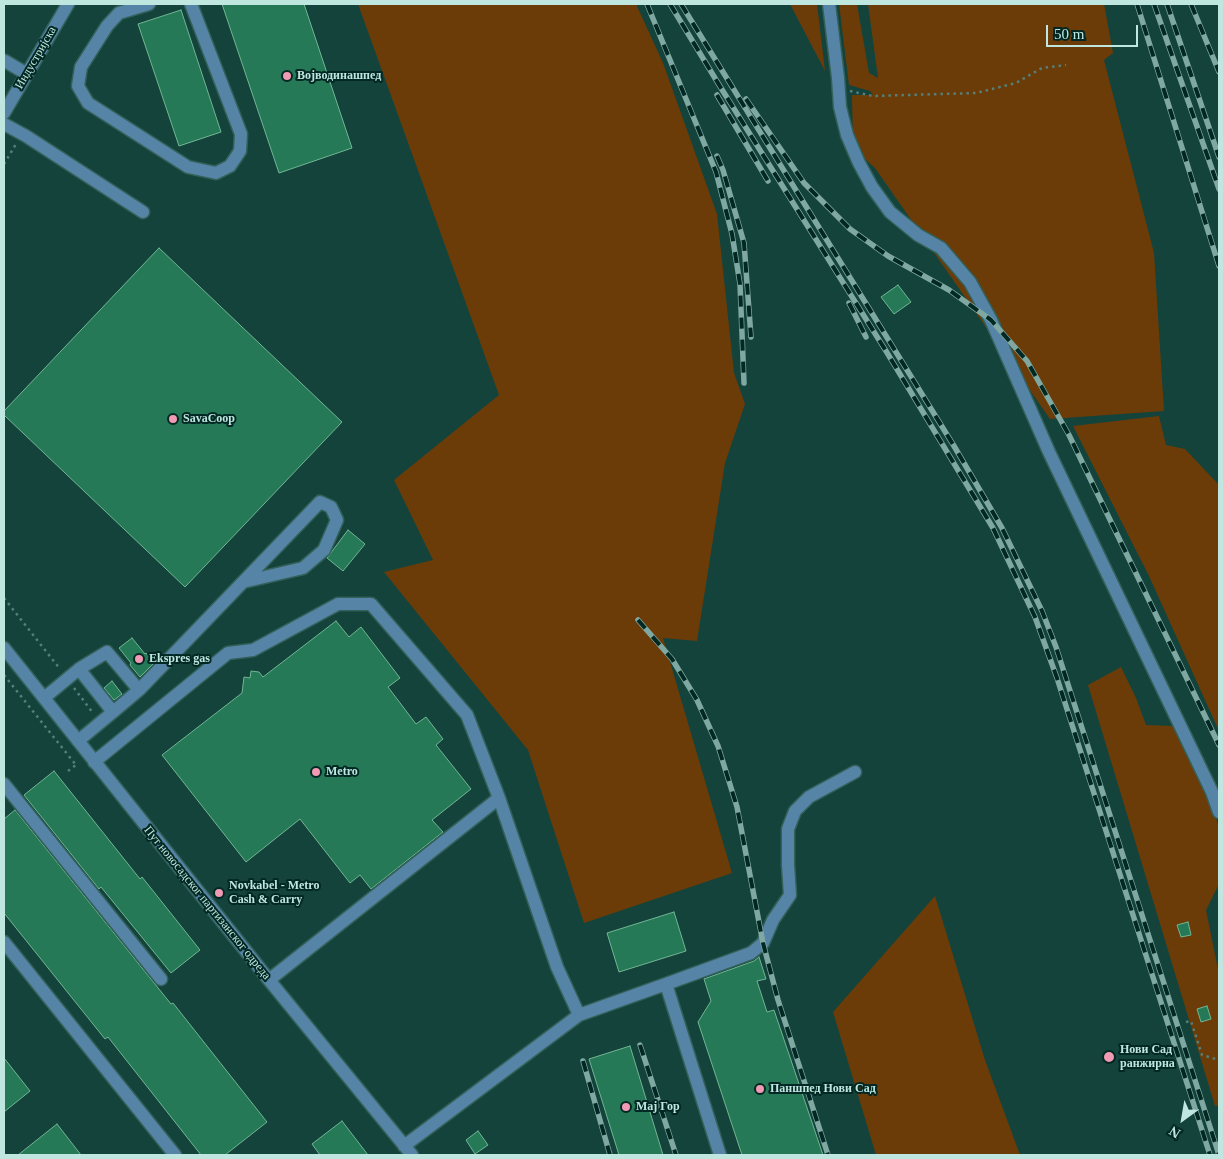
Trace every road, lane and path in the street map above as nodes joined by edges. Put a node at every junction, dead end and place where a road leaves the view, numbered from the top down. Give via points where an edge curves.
1 (68, 4) edge
2 (149, 4) edge
3 (191, 4) edge
4 (829, 4) edge
5 (4, 62) edge
6 (1066, 64) dead end
7 (27, 74) junction
8 (839, 88) junction
9 (4, 113) edge
10 (4, 124) edge
11 (22, 134) junction
12 (4, 164) edge
13 (143, 212) dead end
14 (243, 582) junction
15 (4, 648) edge
16 (79, 669) junction
17 (4, 675) edge
18 (138, 690) junction
19 (44, 698) junction
20 (113, 712) junction
21 (78, 741) junction
22 (92, 759) junction
23 (76, 765) junction
24 (68, 771) dead end
25 (855, 772) dead end
26 (6, 791) edge
27 (499, 798) junction
28 (1219, 812) edge
29 (4, 942) edge
30 (161, 979) dead end
31 (269, 980) junction
32 (666, 984) junction
33 (579, 1015) junction
34 (1186, 1022) dead end
35 (1219, 1060) edge
36 (408, 1150) edge
37 (175, 1155) edge
38 (720, 1155) edge

1 - 7 street, Индустријска
2 - 3 street via 119,13 107,26 81,67 78,86 88,103 180,162 216,173 230,166 240,151 241,134
4 - 8 street
5 - 7 street
6 - 8 path via 1042,68 1016,83 976,93 873,96
7 - 9 street, Индустријска
8 - 28 street via 840,107 848,136 872,187 890,212 918,235 941,248 970,282 991,320 1049,452
10 - 11 street
11 - 12 path
11 - 13 street
14 - 14 street via 320,502 331,507 337,520 324,550 303,568
14 - 18 street
15 - 19 street, Пут новосадског партизанског одреда
16 - 18 street via 107,652
16 - 19 street
16 - 20 street
17 - 23 path
18 - 20 street
19 - 21 street, Пут новосадског партизанског одреда
20 - 21 street
21 - 22 street, Пут новосадског партизанског одреда
22 - 23 path
22 - 27 street via 228,653 253,650 338,604 371,604 467,715
22 - 31 street, Пут новосадског партизанског одреда
23 - 24 path
25 - 32 street via 809,797 795,811 788,829 790,895 773,920 763,943 751,953
26 - 30 street
27 - 31 street
27 - 33 street via 557,967
29 - 37 street
31 - 36 street, Пут новосадског партизанског одреда
32 - 33 street
32 - 38 street
33 - 36 street
34 - 35 path via 1191,1021 1202,1055

